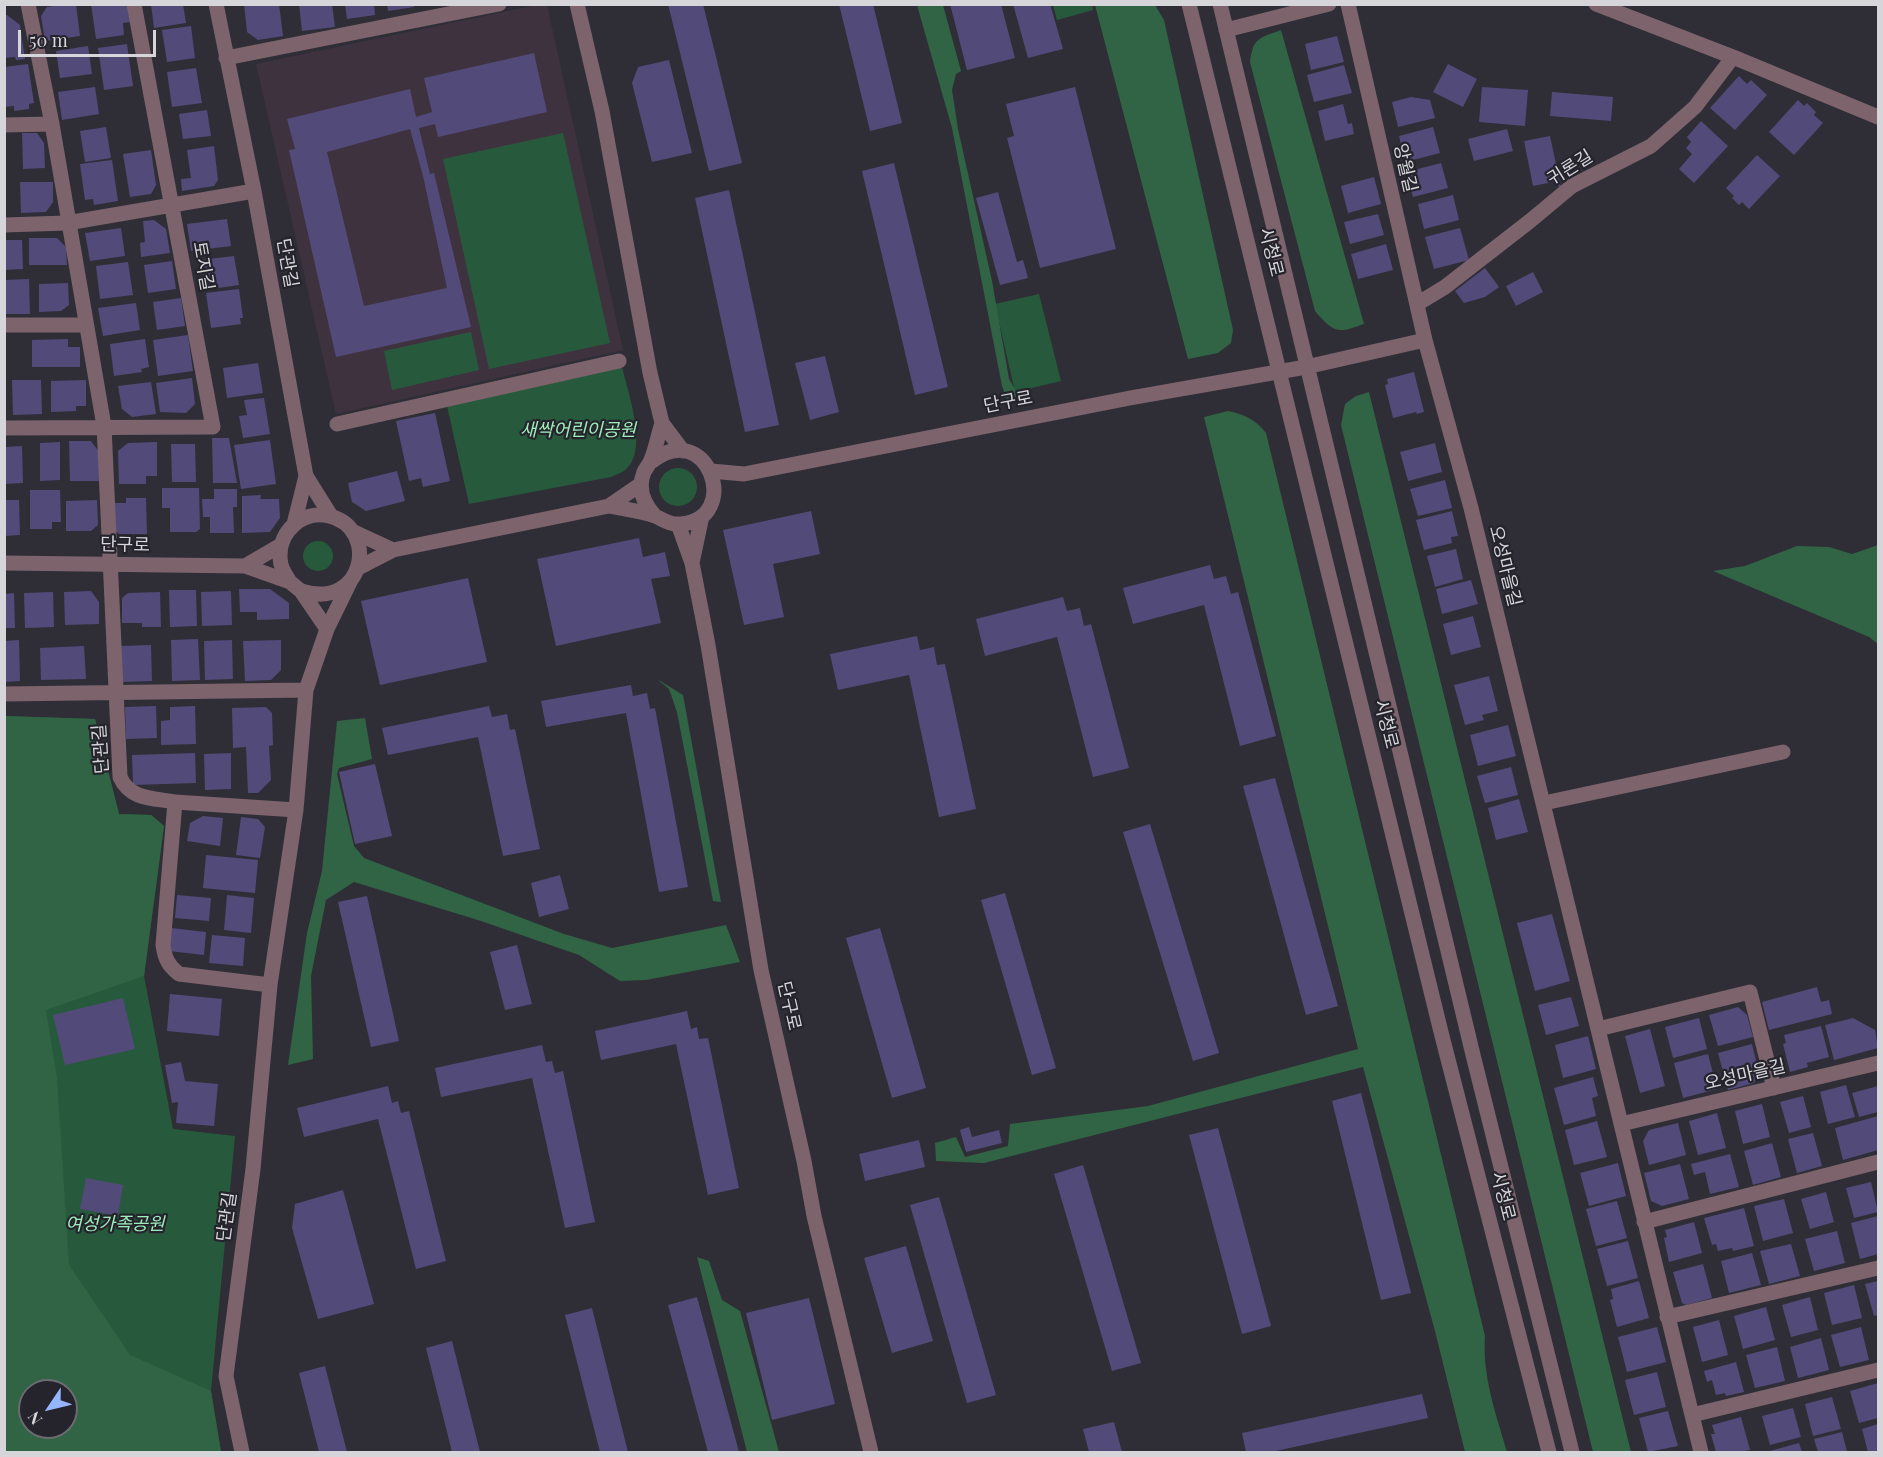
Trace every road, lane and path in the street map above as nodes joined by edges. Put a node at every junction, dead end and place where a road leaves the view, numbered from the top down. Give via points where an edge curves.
1 (27, 4) edge
2 (134, 4) edge
3 (216, 4) edge
4 (498, 4) edge
5 (577, 4) edge
6 (1189, 4) edge
7 (1220, 4) edge
8 (1329, 4) edge
9 (1348, 4) edge
10 (1596, 4) edge
11 (1303, 8) edge
12 (1226, 30) junction
13 (1733, 57) junction
14 (226, 58) junction
15 (1878, 117) edge
16 (4, 124) edge
17 (52, 124) junction
18 (254, 191) junction
19 (172, 205) junction
20 (67, 223) junction
21 (4, 225) edge
22 (1417, 304) junction
23 (86, 324) junction
24 (4, 325) edge
25 (1425, 340) junction
26 (619, 361) dead end
27 (1306, 367) junction
28 (1280, 372) junction
29 (337, 423) dead end
30 (662, 423) junction
31 (104, 426) junction
32 (4, 428) edge
33 (683, 450) junction
34 (651, 462) junction
35 (711, 471) junction
36 (744, 474) junction
37 (306, 476) junction
38 (641, 484) junction
39 (714, 494) junction
40 (609, 506) junction
41 (331, 516) junction
42 (655, 516) junction
43 (702, 516) junction
44 (294, 524) junction
45 (678, 524) junction
46 (352, 531) junction
47 (281, 545) junction
48 (393, 550) junction
49 (4, 563) edge
50 (692, 563) junction
51 (110, 564) junction
52 (245, 566) junction
53 (355, 574) junction
54 (296, 586) junction
55 (327, 629) junction
56 (306, 690) junction
57 (118, 691) junction
58 (4, 694) edge
59 (1783, 752) dead end
60 (175, 802) junction
61 (1544, 803) junction
62 (296, 810) junction
63 (270, 985) junction
64 (1598, 1029) junction
65 (1878, 1063) edge
66 (1774, 1088) junction
67 (1621, 1124) junction
68 (1878, 1162) edge
69 (1644, 1222) junction
70 (1878, 1268) edge
71 (1667, 1317) junction
72 (1878, 1370) edge
73 (1692, 1415) junction
74 (242, 1452) edge
75 (870, 1452) edge
76 (1548, 1452) edge
77 (1572, 1452) edge
78 (1701, 1452) edge

1 - 17 street
2 - 19 street, 토지길
3 - 14 street, 단관길
4 - 14 street
5 - 30 street via 602,111
6 - 28 street, 시청로
7 - 12 street, 시청로
8 - 11 street
9 - 22 street, 앙월길
10 - 13 street
11 - 12 street
12 - 27 street, 시청로
13 - 15 street
13 - 22 street, 귀론길 via 1695,107 1651,146 1572,186 1445,288
14 - 18 street, 단관길
16 - 17 street
17 - 20 street
18 - 19 street
18 - 37 street, 단관길
19 - 20 street
19 - 31 street, 토지길 via 213,427
20 - 21 street
20 - 23 street
22 - 25 street, 앙월길
23 - 24 street
23 - 31 street
25 - 27 street
25 - 61 street, 오성마을길
26 - 29 street
27 - 28 street, 단구로
27 - 77 street, 시청로
28 - 36 street, 단구로
28 - 76 street, 시청로
30 - 33 street
30 - 34 street
31 - 32 street, 토지길
31 - 51 street
33 - 34 street via 660,455
33 - 35 street via 704,461
34 - 38 street
35 - 36 street
35 - 39 street
36 - 39 street
37 - 41 street
37 - 44 street
38 - 40 street
38 - 42 street via 646,507
39 - 43 street
40 - 42 street
40 - 48 street
41 - 44 street via 312,516
41 - 46 street
42 - 45 street
43 - 45 street
43 - 50 street
44 - 47 street
45 - 50 street
46 - 48 street
46 - 53 street via 359,550
47 - 52 street
47 - 54 street via 283,571
48 - 53 street
49 - 51 street, 단구로
50 - 75 street, 단구로 via 761,970
51 - 52 street, 단구로
51 - 57 street
52 - 54 street
53 - 54 street via 341,589 328,594 315,595
53 - 55 street, 단관길
54 - 55 street
55 - 56 street, 단관길
56 - 57 street
56 - 62 street, 단관길
57 - 58 street
57 - 60 street, 단관길 via 120,777 124,786 132,793
59 - 61 street
60 - 62 street, 단관길
60 - 63 street via 163,945 169,966 179,974
61 - 64 street, 오성마을길
62 - 63 street, 단관길
63 - 74 street, 단관길 via 253,1169 226,1376
64 - 66 street via 1750,992
64 - 67 street, 오성마을길
65 - 66 street, 오성마을길
66 - 67 street, 오성마을길
67 - 69 street, 오성마을길
68 - 69 street
69 - 71 street, 오성마을길
70 - 71 street
71 - 73 street, 오성마을길
72 - 73 street
73 - 78 street, 오성마을길

